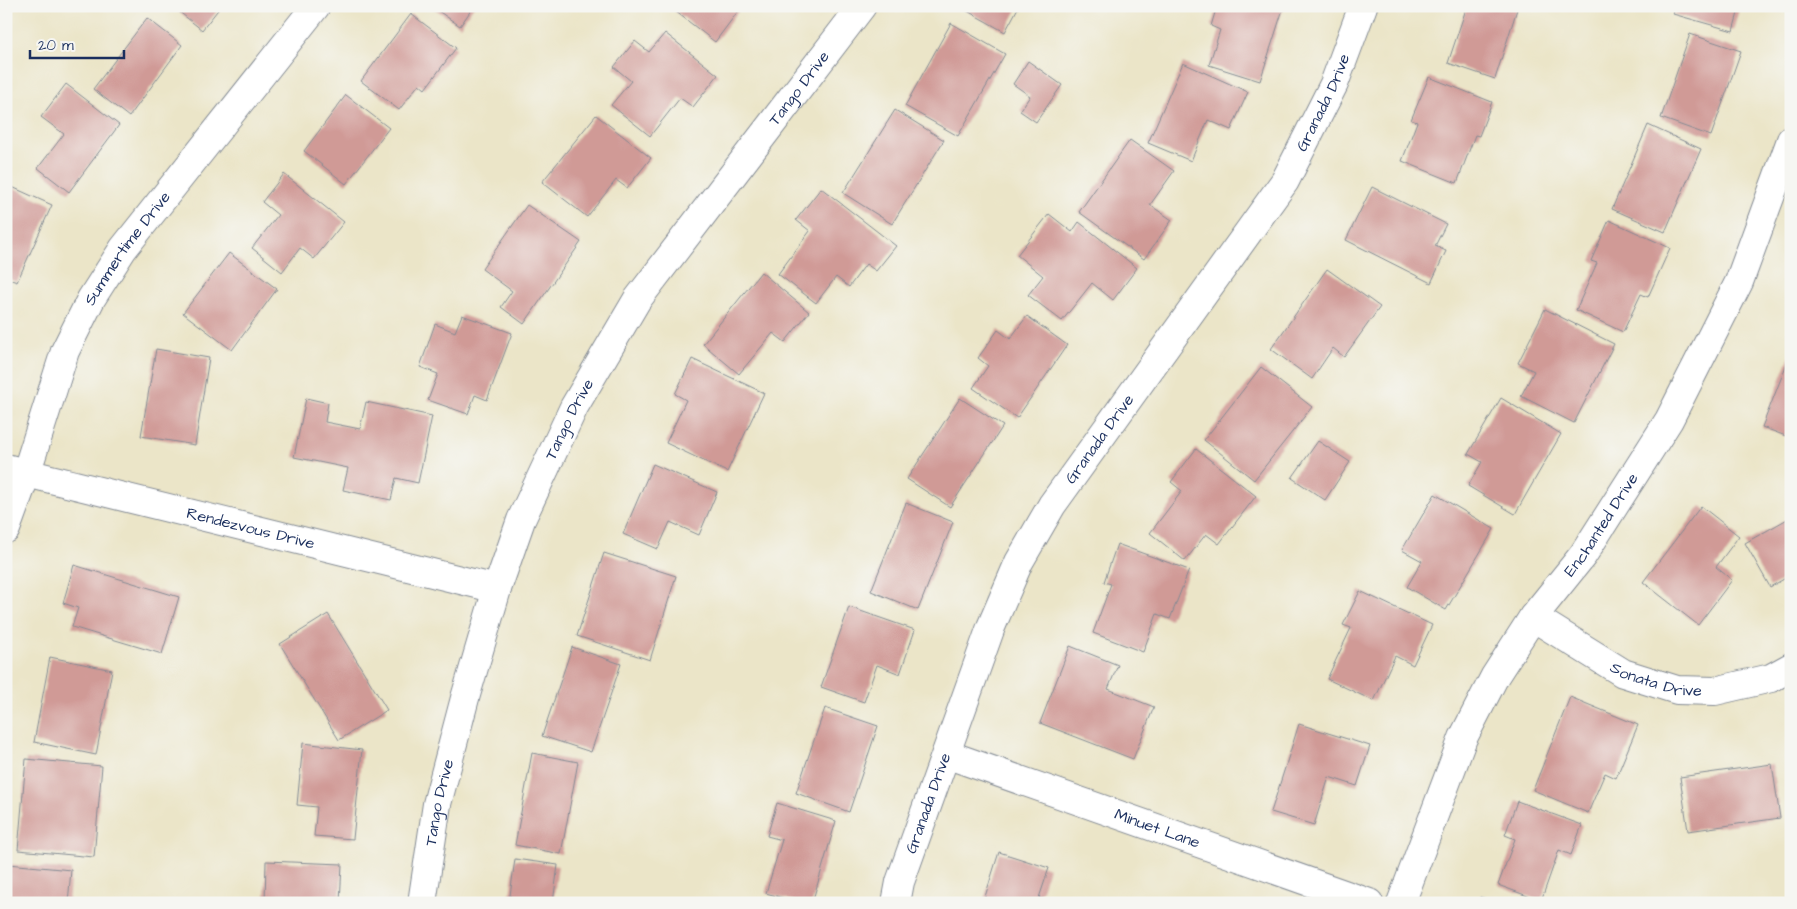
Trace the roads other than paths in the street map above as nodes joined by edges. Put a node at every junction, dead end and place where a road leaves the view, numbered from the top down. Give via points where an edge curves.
1 (316, 6) edge
2 (862, 6) edge
3 (1363, 6) edge
4 (1791, 140) edge
5 (16, 471) edge
6 (6, 529) edge
7 (497, 589) junction
8 (1533, 617) junction
9 (1791, 667) edge
10 (946, 754) junction
11 (422, 903) edge
12 (896, 903) edge
13 (1368, 903) edge
14 (1401, 903) edge

1 - 5 street, Summertime Drive via 123,249 91,299 64,351
2 - 7 street, Tango Drive via 637,300 574,407 521,520
3 - 10 street, Granada Drive via 1334,84 1285,181 1052,505 1019,562 991,627
4 - 8 street, Enchanted Drive via 1739,282 1669,420 1583,555
5 - 6 street, Summertime Drive
5 - 7 street, Rendezvous Drive
7 - 11 street, Tango Drive via 437,804
8 - 9 street, Sonata Drive via 1623,673 1677,690 1716,691 1771,678
8 - 14 street, Enchanted Drive via 1495,676 1463,738
10 - 12 street, Granada Drive via 900,882
10 - 13 street, Minuet Lane

